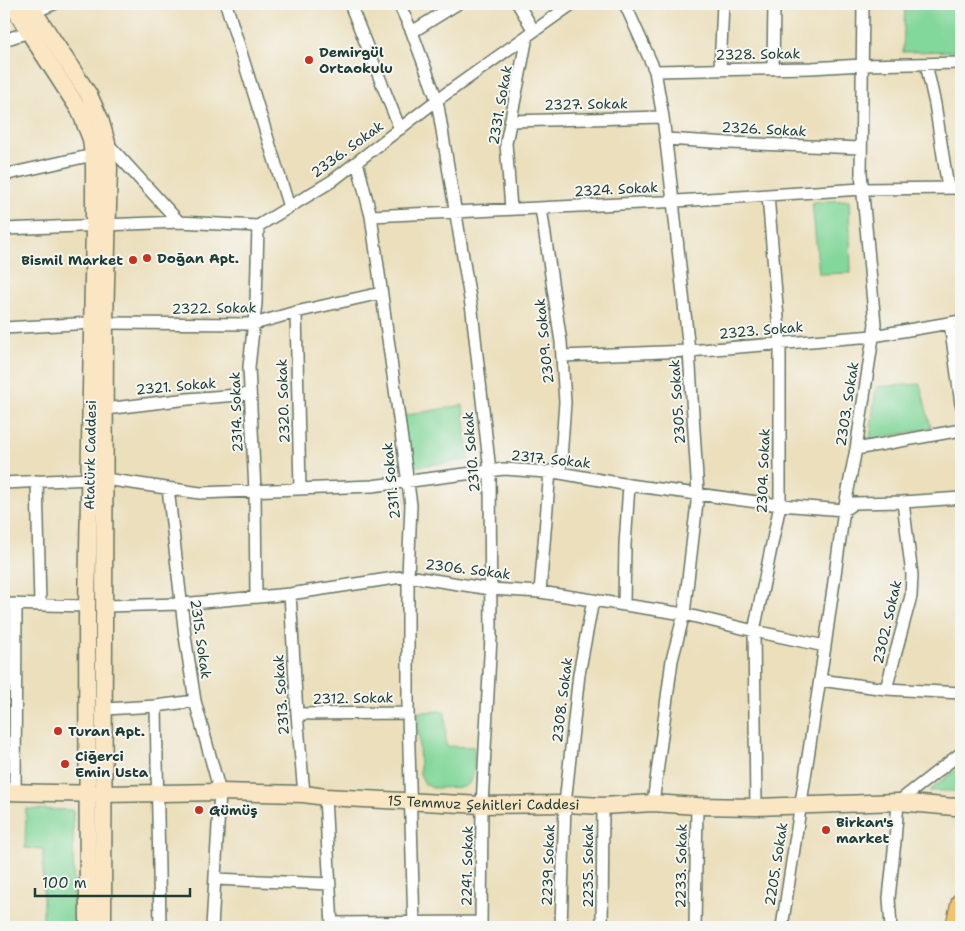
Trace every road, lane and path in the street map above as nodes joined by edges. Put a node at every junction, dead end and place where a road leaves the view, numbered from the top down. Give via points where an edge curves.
1 (12, 4) edge
2 (54, 4) edge
3 (226, 4) edge
4 (350, 4) edge
5 (399, 4) edge
6 (518, 4) edge
7 (572, 4) edge
8 (625, 4) edge
9 (723, 4) edge
10 (774, 4) edge
11 (863, 4) edge
12 (451, 5) edge
13 (32, 8) edge
14 (29, 32) junction
15 (412, 32) junction
16 (530, 34) junction
17 (4, 40) edge
18 (961, 63) edge
19 (862, 64) junction
20 (926, 64) junction
21 (773, 68) junction
22 (720, 69) junction
23 (655, 71) junction
24 (437, 100) junction
25 (663, 117) junction
26 (510, 120) junction
27 (400, 129) junction
28 (666, 139) junction
29 (107, 144) junction
30 (861, 148) junction
31 (93, 156) junction
32 (357, 162) junction
33 (4, 175) edge
34 (948, 188) junction
35 (961, 188) edge
36 (862, 189) junction
37 (768, 195) junction
38 (673, 201) junction
39 (289, 207) junction
40 (541, 208) junction
41 (511, 209) junction
42 (455, 212) junction
43 (371, 216) junction
44 (179, 222) junction
45 (101, 225) junction
46 (258, 226) junction
47 (4, 229) edge
48 (381, 293) junction
49 (296, 312) junction
50 (956, 322) edge
51 (99, 323) junction
52 (254, 324) junction
53 (4, 328) edge
54 (873, 336) junction
55 (780, 343) junction
56 (689, 351) junction
57 (562, 356) junction
58 (250, 394) junction
59 (961, 404) edge
60 (105, 409) junction
61 (961, 430) edge
62 (856, 449) junction
63 (490, 471) junction
64 (555, 472) junction
65 (97, 479) junction
66 (37, 482) junction
67 (408, 482) junction
68 (4, 483) edge
69 (629, 485) junction
70 (168, 488) junction
71 (300, 489) junction
72 (255, 491) junction
73 (698, 494) junction
74 (961, 498) edge
75 (903, 502) junction
76 (780, 506) junction
77 (844, 510) junction
78 (408, 576) junction
79 (490, 588) junction
80 (540, 592) junction
81 (290, 594) junction
82 (256, 597) junction
83 (593, 600) junction
84 (10, 604) edge
85 (40, 604) junction
86 (181, 604) junction
87 (624, 604) junction
88 (87, 606) junction
89 (104, 606) junction
90 (684, 614) junction
91 (754, 631) junction
92 (825, 646) junction
93 (820, 680) junction
94 (886, 689) junction
95 (961, 694) edge
96 (194, 701) junction
97 (156, 706) junction
98 (105, 709) junction
99 (408, 713) junction
100 (297, 714) junction
101 (961, 753) edge
102 (10, 792) edge
103 (157, 792) junction
104 (220, 792) junction
105 (96, 793) junction
106 (304, 794) junction
107 (325, 797) junction
108 (411, 802) junction
109 (898, 802) junction
110 (653, 803) junction
111 (565, 804) junction
112 (482, 805) junction
113 (800, 805) junction
114 (603, 806) junction
115 (697, 806) junction
116 (756, 807) junction
117 (959, 809) edge
118 (215, 879) junction
119 (330, 884) junction
120 (961, 902) edge
121 (332, 925) edge
122 (414, 925) edge
123 (481, 925) edge
124 (88, 927) edge
125 (103, 927) edge
126 (160, 927) edge
127 (212, 927) edge
128 (561, 927) edge
129 (602, 927) edge
130 (695, 927) edge
131 (782, 927) edge
132 (891, 927) edge
133 (955, 927) edge

1 - 14 main road, Atatürk Caddesi
2 - 13 street
3 - 39 street
4 - 27 street
5 - 15 street, 2310. Sokak
6 - 16 street
7 - 16 street, 2336. Sokak
8 - 23 street, 2305. Sokak
9 - 22 street
10 - 21 street
11 - 19 street, 2303. Sokak
12 - 15 street
13 - 29 main road, Atatürk Caddesi via 89,95
14 - 17 street
14 - 31 main road, Atatürk Caddesi via 80,111 91,139
15 - 24 street, 2310. Sokak
16 - 24 street, 2336. Sokak
16 - 26 street, 2331. Sokak
18 - 20 street, 2328. Sokak
19 - 20 street, 2328. Sokak
19 - 21 street, 2328. Sokak
19 - 30 street, 2303. Sokak
20 - 34 street
21 - 22 street, 2328. Sokak
22 - 23 street, 2328. Sokak
23 - 25 street, 2305. Sokak
24 - 27 street, 2336. Sokak
24 - 42 street, 2310. Sokak
25 - 26 street, 2327. Sokak
25 - 28 street, 2305. Sokak
26 - 41 street, 2331. Sokak via 506,143
27 - 32 street, 2336. Sokak
28 - 30 street, 2326. Sokak
28 - 38 street, 2305. Sokak
29 - 44 street
29 - 45 main road, Atatürk Caddesi via 109,168
30 - 36 street, 2303. Sokak
31 - 33 street
31 - 45 main road, Atatürk Caddesi
32 - 39 street, 2336. Sokak
32 - 43 street, 2311. Sokak
34 - 35 street, 2324. Sokak
34 - 36 street, 2324. Sokak
36 - 37 street, 2324. Sokak
36 - 54 street, 2303. Sokak
37 - 38 street, 2324. Sokak
37 - 55 street, 2304. Sokak
38 - 40 street, 2324. Sokak
38 - 56 street, 2305. Sokak
39 - 46 street, 2336. Sokak
40 - 41 street, 2324. Sokak
40 - 57 street, 2309. Sokak
41 - 42 street, 2324. Sokak
42 - 43 street, 2324. Sokak
42 - 63 street, 2310. Sokak via 472,311
43 - 48 street, 2311. Sokak
44 - 45 street
44 - 46 street
45 - 47 street
45 - 51 main road, Atatürk Caddesi
46 - 52 street, 2314. Sokak
48 - 49 street, 2322. Sokak
48 - 67 street, 2311. Sokak
49 - 52 street, 2322. Sokak
49 - 71 street, 2320. Sokak
50 - 54 street, 2323. Sokak
50 - 59 street
51 - 52 street, 2322. Sokak
51 - 53 street, 2322. Sokak
51 - 60 main road, Atatürk Caddesi
51 - 65 main road, Atatürk Caddesi
52 - 58 street, 2314. Sokak via 249,367
54 - 55 street, 2323. Sokak
54 - 62 street, 2303. Sokak
55 - 56 street, 2323. Sokak
55 - 76 street, 2304. Sokak
56 - 57 street, 2323. Sokak
56 - 73 street, 2305. Sokak
57 - 64 street, 2309. Sokak via 565,402
58 - 60 street, 2321. Sokak
58 - 72 street, 2314. Sokak
60 - 65 main road, Atatürk Caddesi
61 - 62 street
62 - 77 street, 2303. Sokak
63 - 64 street, 2317. Sokak
63 - 67 street, 2317. Sokak
63 - 79 street, 2310. Sokak
64 - 69 street, 2317. Sokak
64 - 80 street, 2309. Sokak
65 - 66 street, 2317. Sokak
65 - 70 street, 2317. Sokak
65 - 88 main road, Atatürk Caddesi
65 - 89 main road, Atatürk Caddesi
66 - 68 street, 2317. Sokak
66 - 85 street
67 - 71 street, 2317. Sokak
67 - 78 street, 2311. Sokak via 411,505
69 - 73 street, 2317. Sokak
69 - 87 street
70 - 72 street, 2317. Sokak via 200,493
70 - 86 street, 2315. Sokak
71 - 72 street, 2317. Sokak
72 - 82 street, 2314. Sokak
73 - 76 street, 2317. Sokak
73 - 90 street, 2305. Sokak
74 - 75 street, 2317. Sokak
75 - 77 street, 2317. Sokak via 854,504
75 - 94 street, 2302. Sokak via 912,575 911,596
76 - 77 street, 2317. Sokak
76 - 91 street, 2304. Sokak
77 - 92 street, 2303. Sokak
78 - 79 street, 2306. Sokak
78 - 81 street, 2306. Sokak
78 - 99 street, 2311. Sokak
79 - 80 street, 2306. Sokak
79 - 112 street, 2310. Sokak
80 - 83 street, 2306. Sokak
81 - 82 street, 2306. Sokak
81 - 100 street, 2313. Sokak
82 - 86 street, 2306. Sokak
83 - 87 street, 2306. Sokak
83 - 111 street, 2308. Sokak via 579,674
84 - 85 street
84 - 102 street
85 - 88 street
86 - 89 street, 2306. Sokak
86 - 96 street, 2315. Sokak
87 - 90 street, 2306. Sokak
88 - 105 main road, Atatürk Caddesi
89 - 98 main road, Atatürk Caddesi
90 - 91 street, 2306. Sokak
90 - 110 street, 2305. Sokak via 672,660
91 - 92 street, 2306. Sokak
91 - 116 street, 2304. Sokak
92 - 93 street, 2303. Sokak
93 - 94 street
93 - 113 street, 2303. Sokak
94 - 95 street
96 - 97 street
96 - 104 street, 2315. Sokak
97 - 98 street
97 - 103 street
98 - 105 main road, Atatürk Caddesi
99 - 100 street, 2312. Sokak
99 - 108 street, 2311. Sokak
100 - 106 street, 2313. Sokak
101 - 109 street
102 - 105 main road, 15 Temmuz Şehitleri Caddesi
103 - 104 main road, 15 Temmuz Şehitleri Caddesi
103 - 105 main road, 15 Temmuz Şehitleri Caddesi
103 - 126 street
104 - 106 main road, 15 Temmuz Şehitleri Caddesi
104 - 118 street, 2315. Sokak
105 - 124 main road, Atatürk Caddesi
105 - 125 main road, Atatürk Caddesi
106 - 107 main road, 15 Temmuz Şehitleri Caddesi
107 - 108 main road, 15 Temmuz Şehitleri Caddesi
107 - 119 street
108 - 112 main road, 15 Temmuz Şehitleri Caddesi
108 - 122 street, 2311. Sokak
109 - 113 main road, 15 Temmuz Şehitleri Caddesi
109 - 117 main road, 15 Temmuz Şehitleri Caddesi
109 - 132 street via 889,898
110 - 114 main road, 15 Temmuz Şehitleri Caddesi
110 - 115 main road, 15 Temmuz Şehitleri Caddesi
111 - 112 main road, 15 Temmuz Şehitleri Caddesi
111 - 114 main road, 15 Temmuz Şehitleri Caddesi
111 - 128 street, 2239 Sokak
112 - 123 street, 2241. Sokak
113 - 116 main road, 15 Temmuz Şehitleri Caddesi
113 - 131 street, 2205. Sokak
114 - 129 street, 2235. Sokak
115 - 116 main road, 15 Temmuz Şehitleri Caddesi
115 - 130 street, 2233. Sokak
118 - 119 street
118 - 127 street, 2315. Sokak
119 - 121 street
120 - 133 highway
121 - 122 street
122 - 123 street

